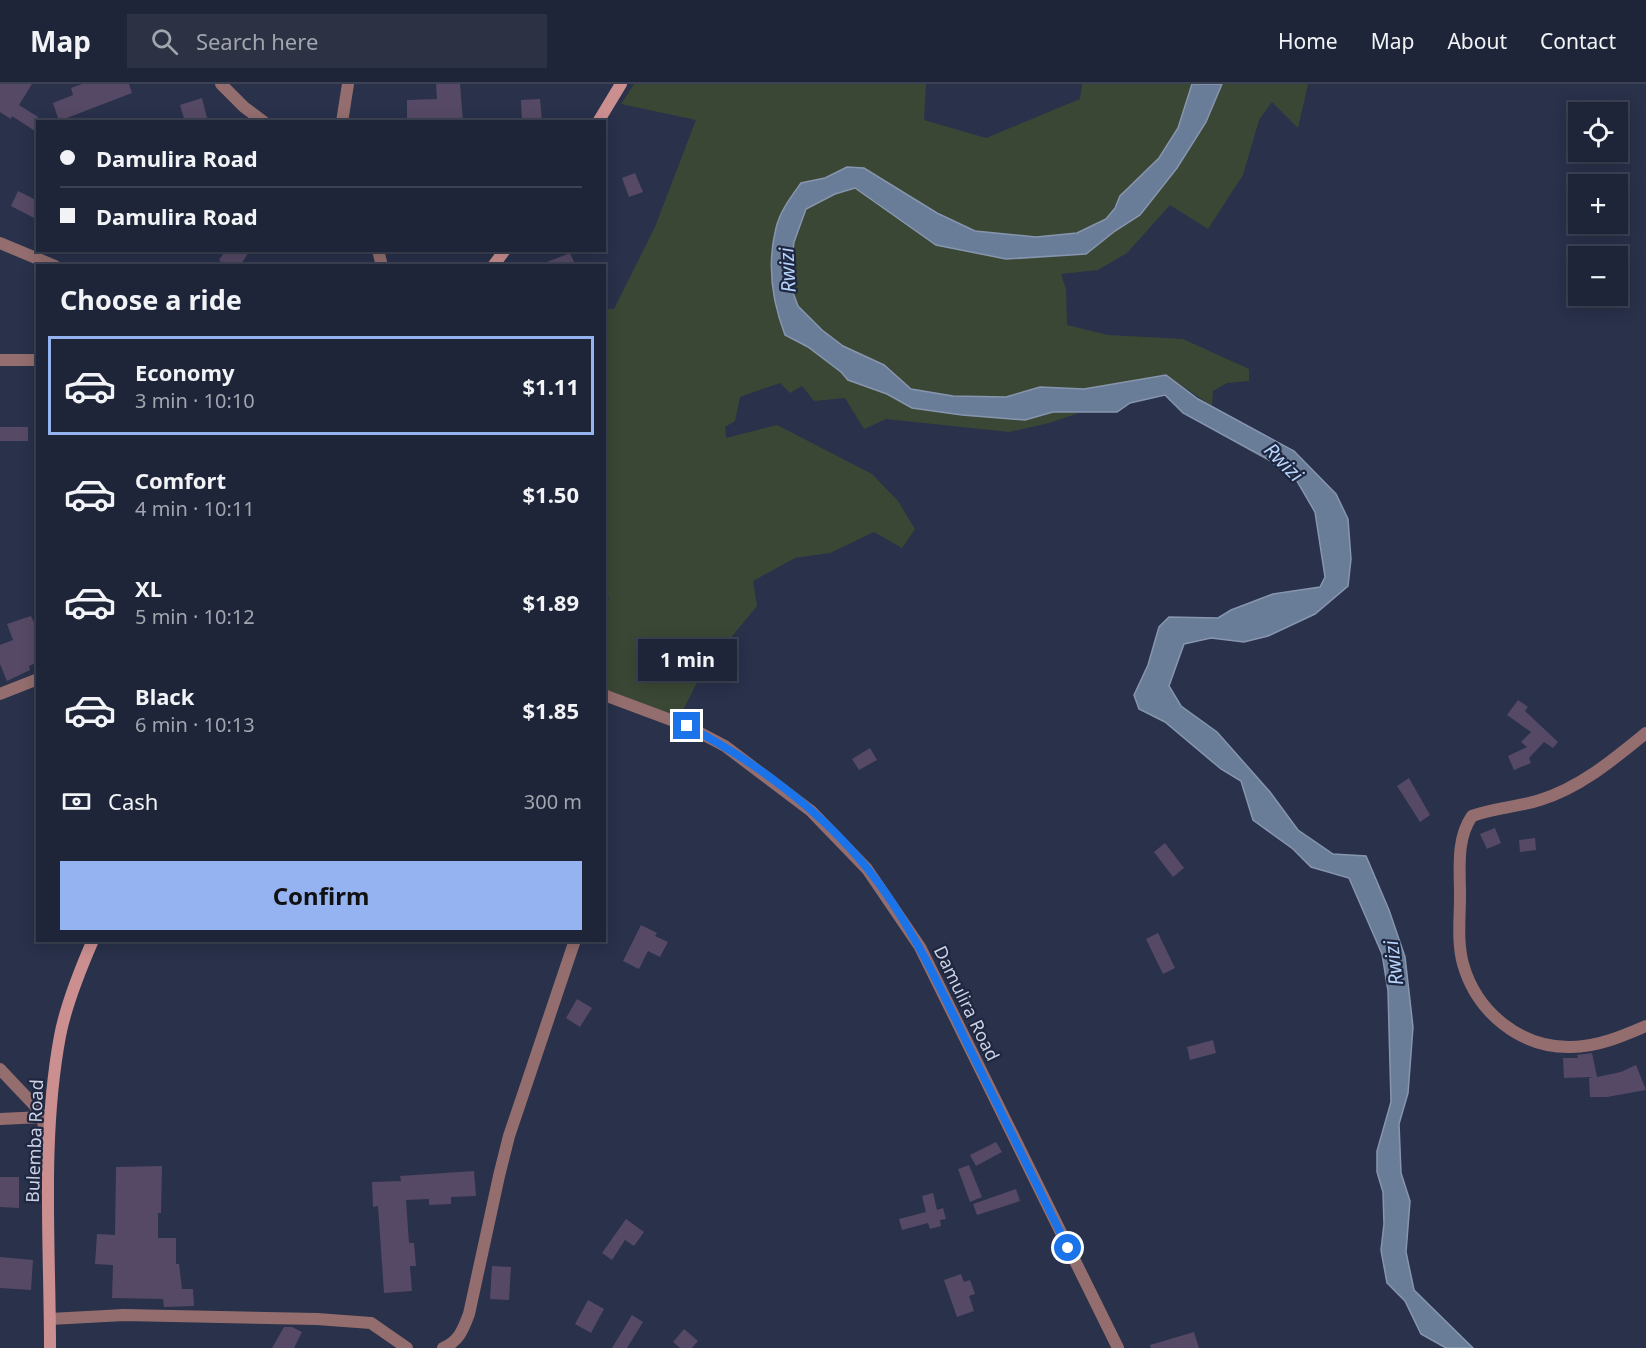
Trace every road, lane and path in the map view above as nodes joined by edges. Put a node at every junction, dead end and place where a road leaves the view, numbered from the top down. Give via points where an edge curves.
1 (221, 84) edge
2 (348, 84) edge
3 (621, 84) edge
4 (261, 120) edge
5 (342, 120) edge
6 (599, 120) edge
7 (0, 243) edge
8 (50, 264) edge
9 (0, 360) edge
10 (36, 360) edge
11 (36, 680) edge
12 (0, 694) edge
13 (606, 696) edge
14 (1646, 733) edge
15 (92, 942) edge
16 (574, 942) edge
17 (1646, 1026) edge
18 (0, 1070) edge
19 (42, 1117) junction
20 (0, 1119) edge
21 (50, 1150) junction
22 (50, 1319) junction
23 (50, 1348) edge
24 (407, 1348) edge
25 (443, 1348) edge
26 (1118, 1348) edge

1 - 4 street
2 - 5 street
3 - 6 main road
7 - 8 street
9 - 10 street
11 - 12 street
13 - 26 street, Damulira Road via 687,726 725,746 811,811 867,869 920,947
14 - 17 street via 1563,792 1473,816 1461,849 1460,948 1470,983 1479,998 1524,1039 1572,1047 1610,1040
15 - 21 main road, Bulemba Road via 61,1034 53,1083
16 - 25 street via 507,1146 469,1314 461,1334
18 - 19 street
19 - 20 street
19 - 21 street
21 - 22 main road, Bulemba Road
22 - 23 main road, Bulemba Road
22 - 24 street via 124,1315 371,1323

